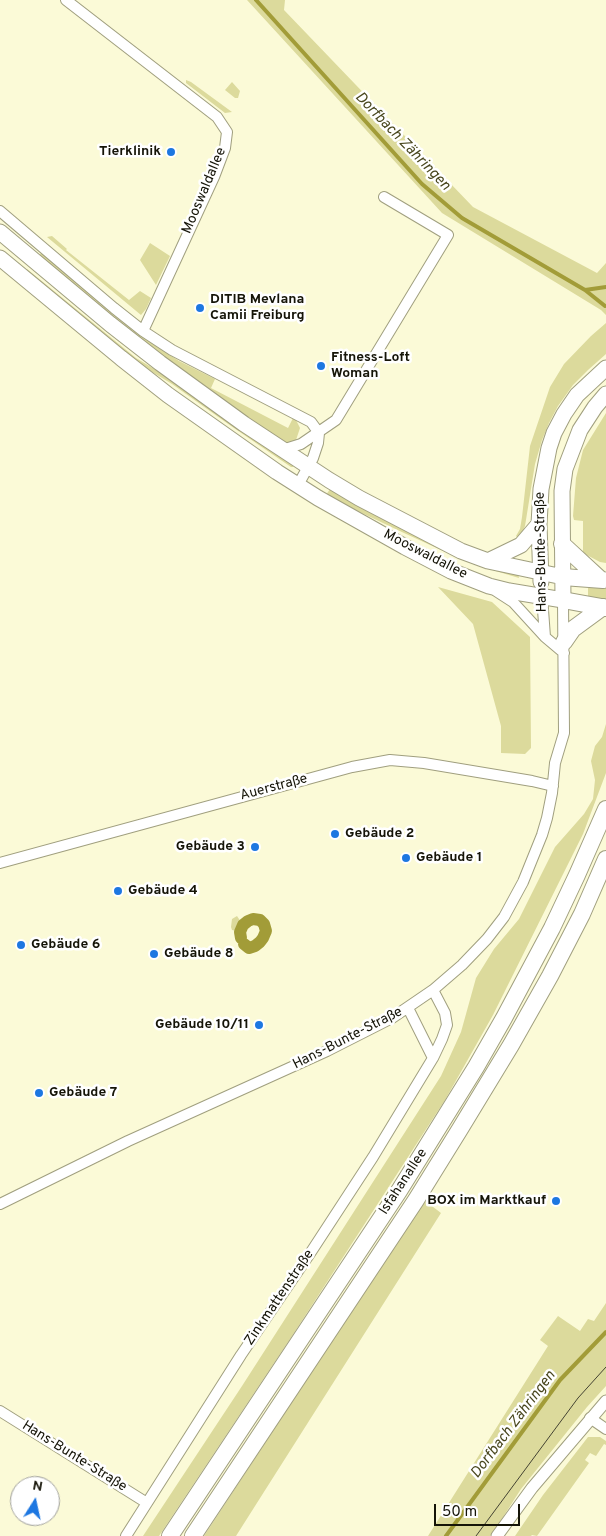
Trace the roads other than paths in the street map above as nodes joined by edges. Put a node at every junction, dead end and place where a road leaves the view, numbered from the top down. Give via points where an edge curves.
1 (66, 0) edge
2 (384, 197) dead end
3 (0, 211) edge
4 (0, 232) edge
5 (0, 258) edge
6 (143, 331) junction
7 (606, 368) edge
8 (606, 394) edge
9 (318, 433) junction
10 (282, 450) junction
11 (308, 468) junction
12 (298, 485) junction
13 (539, 524) junction
14 (562, 544) junction
15 (488, 561) junction
16 (541, 573) junction
17 (563, 577) junction
18 (603, 580) edge
19 (489, 586) junction
20 (542, 596) junction
21 (563, 600) junction
22 (605, 608) edge
23 (545, 637) junction
24 (564, 648) junction
25 (553, 786) junction
26 (606, 809) edge
27 (606, 859) edge
28 (0, 863) edge
29 (433, 990) junction
30 (408, 1008) junction
31 (433, 1058) junction
32 (0, 1204) edge
33 (606, 1401) edge
34 (0, 1411) edge
35 (590, 1418) junction
36 (606, 1428) edge
37 (147, 1504) junction
38 (126, 1536) edge
39 (170, 1536) edge
40 (193, 1536) edge
41 (497, 1536) edge

1 - 6 street, Mooswaldallee via 217,117 227,132 225,148 214,177
2 - 9 street via 448,235 336,420
3 - 6 street
4 - 10 main road, Mooswaldallee via 131,340
5 - 12 main road, Mooswaldallee via 168,395
6 - 9 street via 172,350 311,422
7 - 13 main road, Hans-Bunte-Straße via 578,395 554,433 545,463
8 - 14 main road, Hans-Bunte-Straße via 580,430 565,469
9 - 10 street via 301,444
9 - 11 street via 318,443
10 - 11 main road, Mooswaldallee
11 - 12 street
11 - 15 main road, Mooswaldallee via 444,543
12 - 19 main road, Mooswaldallee via 413,551
13 - 15 main road via 522,545
13 - 16 main road, Hans-Bunte-Straße
14 - 17 main road, Hans-Bunte-Straße
14 - 18 highway
15 - 16 main road, Mooswaldallee
16 - 17 main road, Mooswaldallee
16 - 20 main road, Hans-Bunte-Straße
17 - 18 highway
17 - 21 main road, Hans-Bunte-Straße
19 - 20 main road, Mooswaldallee
19 - 23 street, Hans-Bunte-Straße via 514,602
20 - 21 main road, Mooswaldallee
20 - 23 street, Hans-Bunte-Straße
21 - 22 highway
21 - 24 street, Hans-Bunte-Straße
22 - 24 highway via 573,629
23 - 24 street, Hans-Bunte-Straße
24 - 25 street, Hans-Bunte-Straße via 564,733 555,763
25 - 28 street, Auerstraße via 424,762 390,760 352,767
25 - 29 street, Hans-Bunte-Straße via 542,835 523,882 504,917 462,965
26 - 39 highway, Isfahanallee via 552,928 476,1067 399,1191
27 - 40 highway, Isfahanallee via 550,976 465,1121
29 - 30 street, Hans-Bunte-Straße
29 - 31 street, Zinkmattenstraße via 445,1013 447,1025
30 - 31 street
30 - 32 street, Hans-Bunte-Straße via 327,1051 128,1141
31 - 37 street, Zinkmattenstraße via 368,1165
33 - 35 street
34 - 37 street, Hans-Bunte-Straße
35 - 36 street
35 - 41 street
37 - 38 street, Zinkmattenstraße

